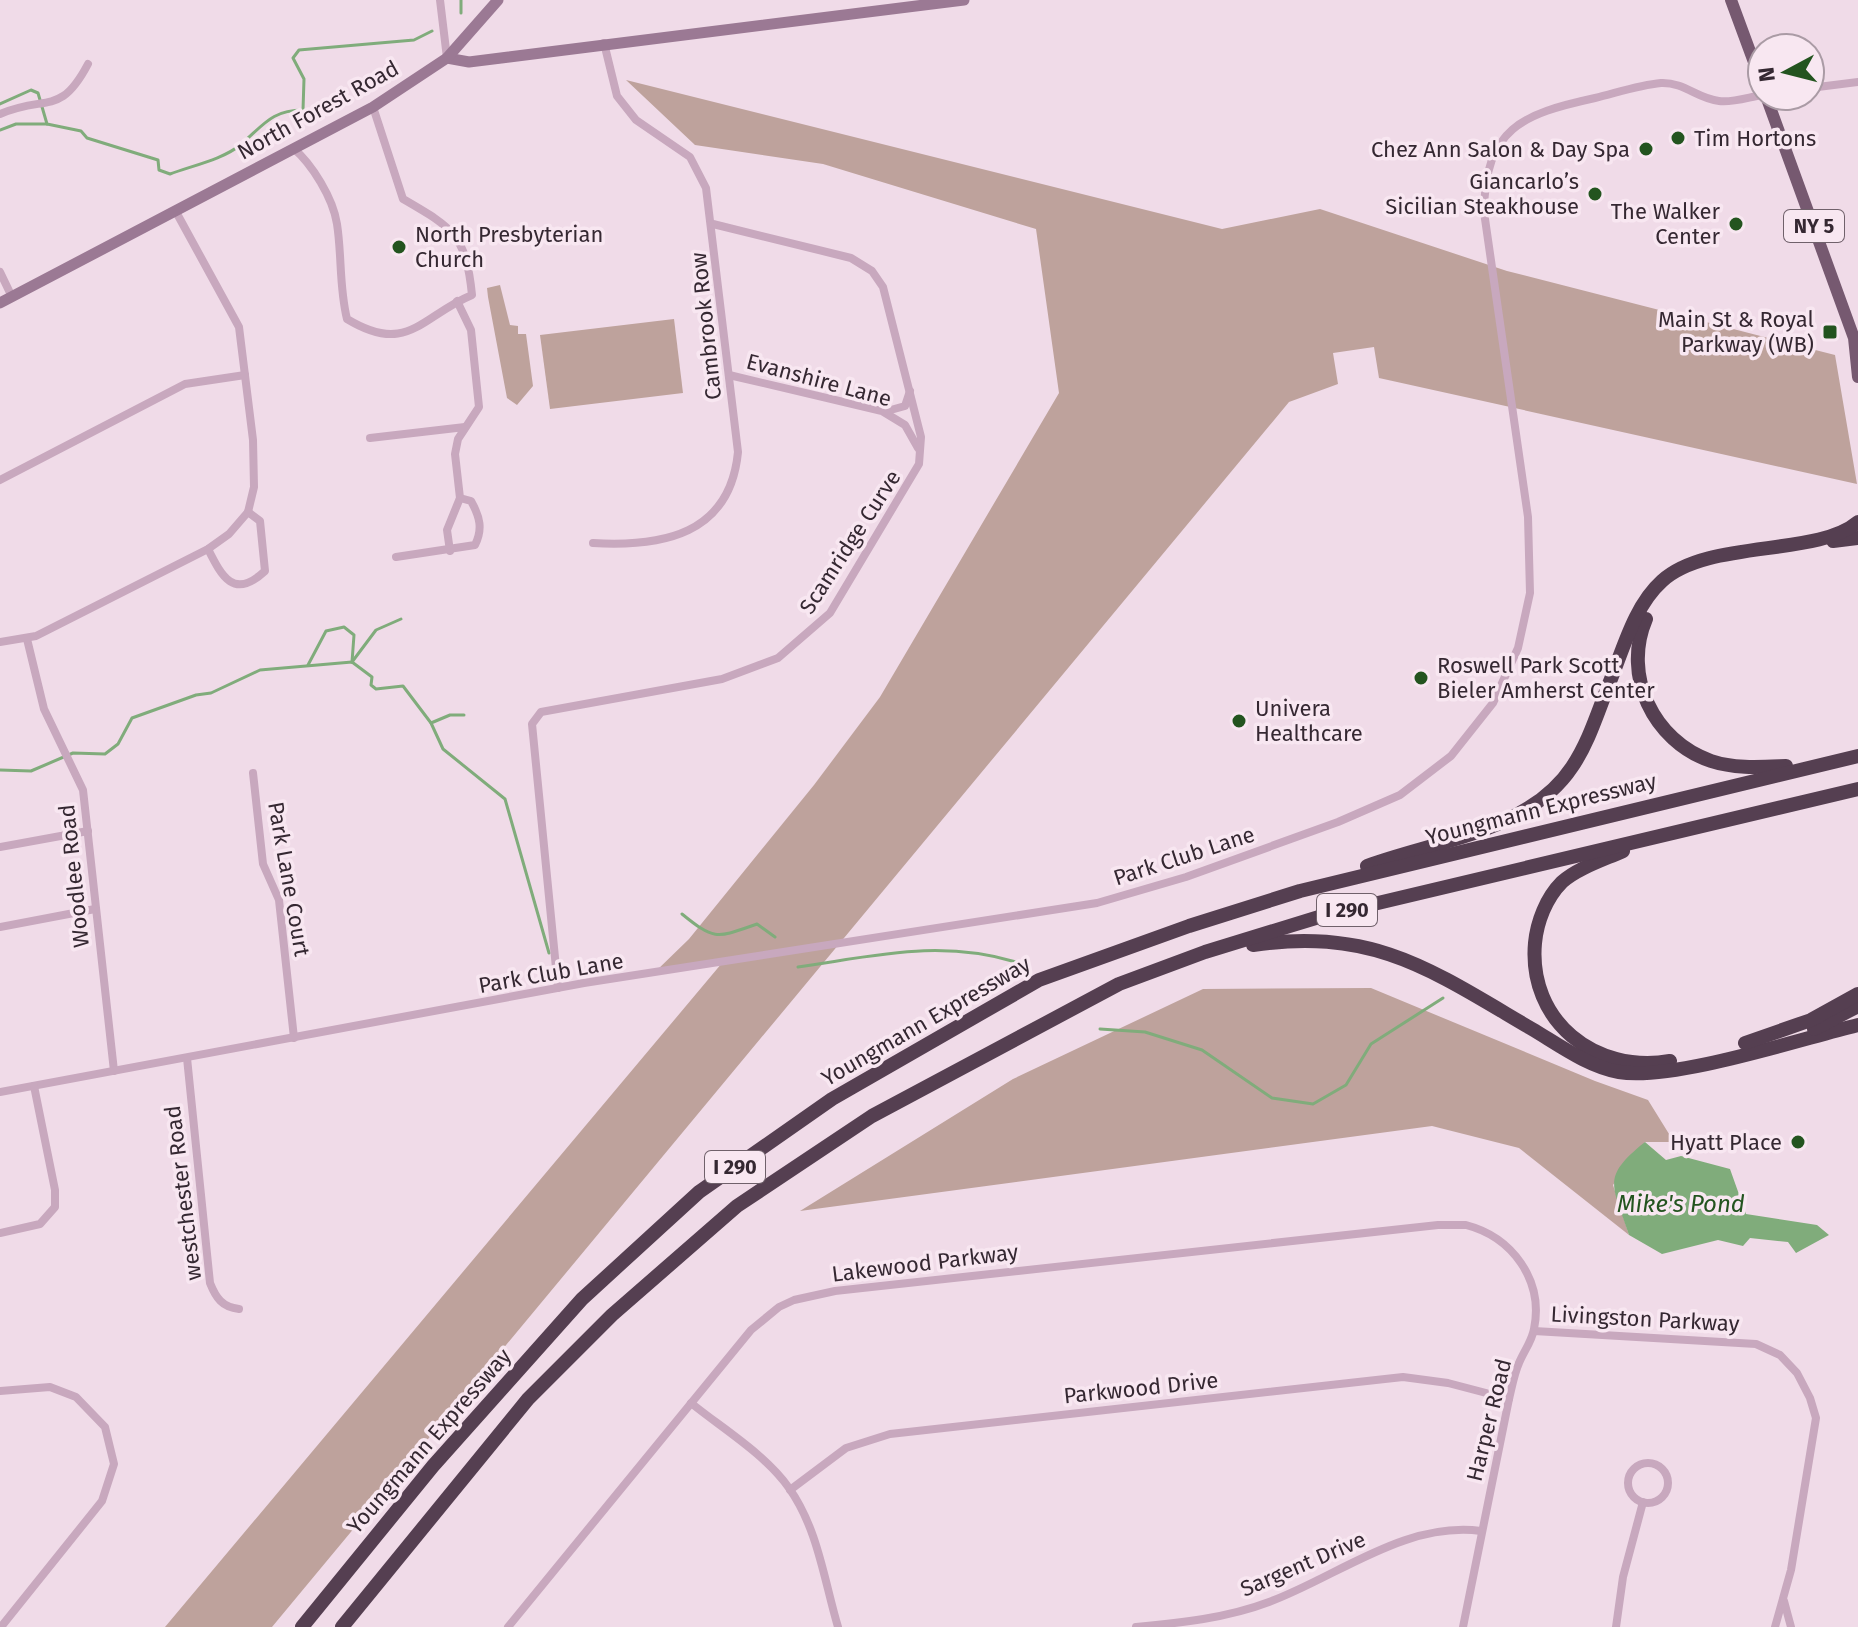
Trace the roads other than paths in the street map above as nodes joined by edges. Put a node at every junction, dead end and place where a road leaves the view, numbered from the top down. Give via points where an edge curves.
1 (440, 0) edge
2 (498, 0) edge
3 (964, 0) edge
4 (1731, 0) edge
5 (936, 2) edge
6 (1746, 41) edge
7 (604, 43) junction
8 (447, 58) junction
9 (88, 64) dead end
10 (1858, 82) edge
11 (1826, 86) edge
12 (1746, 98) edge
13 (373, 107) junction
14 (1771, 112) edge
15 (0, 114) edge
16 (293, 148) junction
17 (175, 210) junction
18 (713, 224) junction
19 (0, 272) edge
20 (12, 297) junction
21 (457, 301) junction
22 (0, 303) edge
23 (1856, 334) edge
24 (245, 375) junction
25 (729, 375) junction
26 (1858, 377) edge
27 (910, 391) junction
28 (882, 411) junction
29 (465, 427) junction
30 (370, 438) dead end
31 (919, 461) junction
32 (0, 480) edge
33 (460, 498) junction
34 (248, 512) junction
35 (1858, 522) edge
36 (1858, 538) edge
37 (593, 543) dead end
38 (208, 549) junction
39 (450, 551) junction
40 (396, 557) dead end
41 (27, 639) junction
42 (0, 642) edge
43 (1858, 756) edge
44 (1814, 766) junction
45 (253, 773) dead end
46 (1858, 789) edge
47 (88, 831) junction
48 (1656, 837) junction
49 (0, 847) edge
50 (1300, 891) junction
51 (95, 909) junction
52 (0, 927) edge
53 (1205, 952) junction
54 (558, 988) junction
55 (1858, 994) edge
56 (1858, 1006) edge
57 (1858, 1025) edge
58 (294, 1038) junction
59 (1772, 1046) junction
60 (187, 1058) junction
61 (114, 1071) junction
62 (34, 1086) junction
63 (0, 1092) edge
64 (0, 1233) edge
65 (1493, 1236) joint
66 (239, 1309) dead end
67 (1534, 1331) junction
68 (0, 1391) edge
69 (1509, 1399) junction
70 (691, 1403) junction
71 (790, 1490) junction
72 (1643, 1502) junction
73 (1481, 1531) junction
74 (1784, 1600) junction
75 (1, 1627) edge
76 (302, 1627) edge
77 (342, 1627) edge
78 (508, 1627) edge
79 (838, 1627) edge
80 (1136, 1627) edge
81 (1463, 1627) edge
82 (1616, 1627) edge
83 (1775, 1627) edge
84 (1791, 1627) edge

1 - 8 street
2 - 8 main road, North Forest Road
3 - 5 main road
4 - 6 main road
5 - 7 main road
7 - 8 main road via 469,62
7 - 18 street, Cambrook Row via 617,96 636,120 690,157 706,188
8 - 13 main road, North Forest Road
9 - 15 street via 74,90 56,101
10 - 11 street
12 - 54 street, Park Club Lane via 1720,102 1686,86 1662,83 1579,101 1517,124 1492,159 1484,212 1529,526 1530,593 1518,648 1493,703 1464,742 1419,783 1338,822 1097,903
13 - 16 main road, North Forest Road
13 - 21 street via 403,199 446,224 468,258 472,295
14 - 23 main road, NY 5
16 - 17 main road, North Forest Road
16 - 21 street via 309,161 337,221 340,290 347,319 387,335 430,322
17 - 20 main road, North Forest Road
17 - 24 street via 239,327
18 - 25 street, Cambrook Row
18 - 27 street, Scamridge Curve via 851,258 872,271 883,287
19 - 20 street
20 - 22 main road, North Forest Road
21 - 29 street via 471,330 479,407
23 - 26 main road, NY 5
24 - 32 street via 185,384
24 - 34 street via 254,462
25 - 28 street, Evanshire Lane
25 - 37 street, Cambrook Row via 736,465 717,505 697,525 669,539
27 - 28 street via 905,406
27 - 31 street, Scamridge Curve via 921,437
28 - 31 street, Evanshire Lane via 911,431
29 - 30 street
29 - 33 street via 455,454
31 - 54 street, Scamridge Curve via 830,613 778,658 722,679 541,712 532,724
33 - 39 street via 447,530
33 - 39 street via 471,501 481,531 475,545
34 - 38 street
34 - 38 street via 260,521 265,571 254,581 237,585 223,578
35 - 50 highway via 1836,534 1677,570 1649,595 1581,752 1548,795 1482,829
36 - 44 highway via 1694,570 1677,579 1652,606 1636,647 1645,701 1684,747 1727,765
38 - 41 street
39 - 40 street
41 - 42 street
41 - 47 street, Woodlee Road via 44,709 83,790
43 - 44 highway, Youngmann Expressway / I 290
44 - 50 highway, Youngmann Expressway / I 290
45 - 58 street, Park Lane Court via 263,864 279,900
46 - 48 highway, I 290
47 - 49 street
47 - 51 street, Woodlee Road
48 - 53 highway, I 290 via 1319,917
48 - 55 highway via 1573,874 1545,906 1536,934 1536,975 1545,1006 1565,1034 1617,1059 1663,1062 1781,1032
50 - 76 highway, Youngmann Expressway / I 290 via 1039,980 832,1099 699,1192 582,1299 433,1466
51 - 52 street
51 - 61 street, Woodlee Road
53 - 59 highway via 1301,941 1385,950 1435,972 1581,1058 1616,1071 1664,1072
53 - 77 highway, I 290 via 1119,984 872,1116 737,1206 612,1315 528,1399
54 - 58 street, Park Club Lane
56 - 59 highway
57 - 59 highway
58 - 60 street, Park Club Lane
60 - 61 street, Park Club Lane
60 - 66 street, westchester Road via 210,1283 216,1298
61 - 62 street, Park Club Lane
62 - 63 street, Park Club Lane
62 - 64 street via 55,1207 40,1224
65 - 67 street, Harper Road via 1520,1259 1528,1274
65 - 70 street, Lakewood Parkway via 1466,1225 1438,1225 810,1295 762,1319
67 - 69 street, Harper Road
67 - 74 street, Livingston Parkway via 1744,1341 1788,1363 1804,1385 1816,1418
68 - 75 street via 50,1387 76,1397 105,1427 114,1464 102,1501
69 - 71 street, Parkwood Drive via 1403,1377 890,1434 846,1448
69 - 73 street, Harper Road
70 - 71 street
70 - 78 street, Lakewood Parkway
71 - 79 street via 814,1538
72 - 72 street via 1632,1494 1628,1481 1634,1468 1653,1463 1664,1471 1668,1489 1655,1502
72 - 82 street
73 - 80 street, Sargent Drive via 1450,1529 1404,1541 1242,1611
73 - 81 street, Harper Road
74 - 83 street, Livingston Parkway
74 - 84 street, Livingston Parkway

